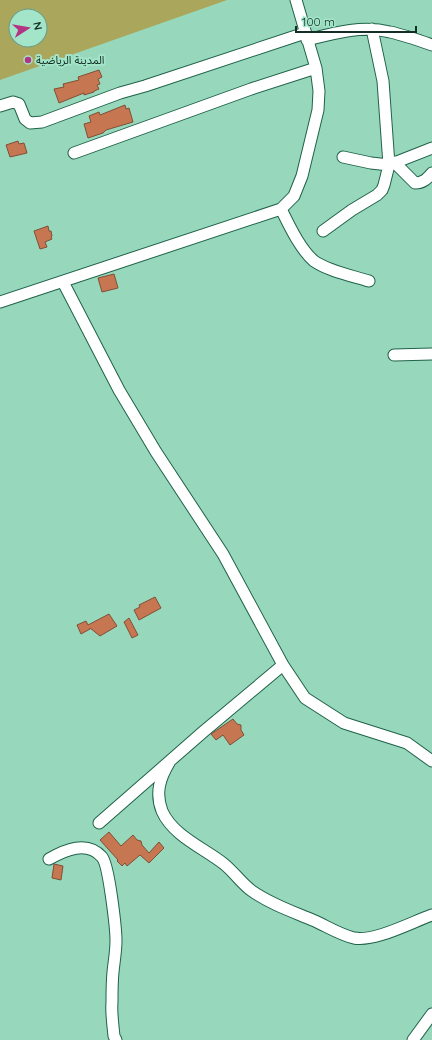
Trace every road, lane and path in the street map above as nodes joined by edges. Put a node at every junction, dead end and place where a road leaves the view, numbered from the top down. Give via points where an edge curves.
1 (296, 0) edge
2 (372, 29) junction
3 (306, 36) junction
4 (432, 45) edge
5 (316, 68) junction
6 (0, 106) edge
7 (432, 148) edge
8 (74, 153) dead end
9 (343, 157) dead end
10 (392, 163) junction
11 (432, 173) edge
12 (281, 209) junction
13 (323, 231) dead end
14 (370, 281) dead end
15 (63, 282) junction
16 (0, 302) edge
17 (432, 354) edge
18 (394, 355) dead end
19 (283, 665) junction
20 (432, 761) edge
21 (169, 763) junction
22 (100, 823) dead end
23 (49, 859) dead end
24 (432, 915) edge
25 (432, 1014) edge
26 (116, 1040) edge
27 (413, 1040) edge

1 - 3 street
2 - 3 street
2 - 4 street
2 - 10 street via 383,81
3 - 5 street
3 - 6 street via 120,93 42,122 30,123 25,119 19,104 13,102
5 - 8 street
5 - 12 street via 318,110 302,176 294,196
7 - 10 street
9 - 10 street via 371,163
10 - 11 street via 415,183 420,183
10 - 13 street via 382,190 377,195
12 - 14 street via 291,230 314,260 324,266
12 - 15 street
15 - 16 street
15 - 19 street via 120,390 156,452 223,554
17 - 18 street
19 - 20 street via 305,698 344,723 407,743
19 - 21 street
21 - 22 street
21 - 24 street via 163,772 158,792 167,819 177,831 224,864 251,891 277,906 355,938 379,935
23 - 26 street via 72,848 80,848 93,851 105,861 116,941 112,973
25 - 27 street

